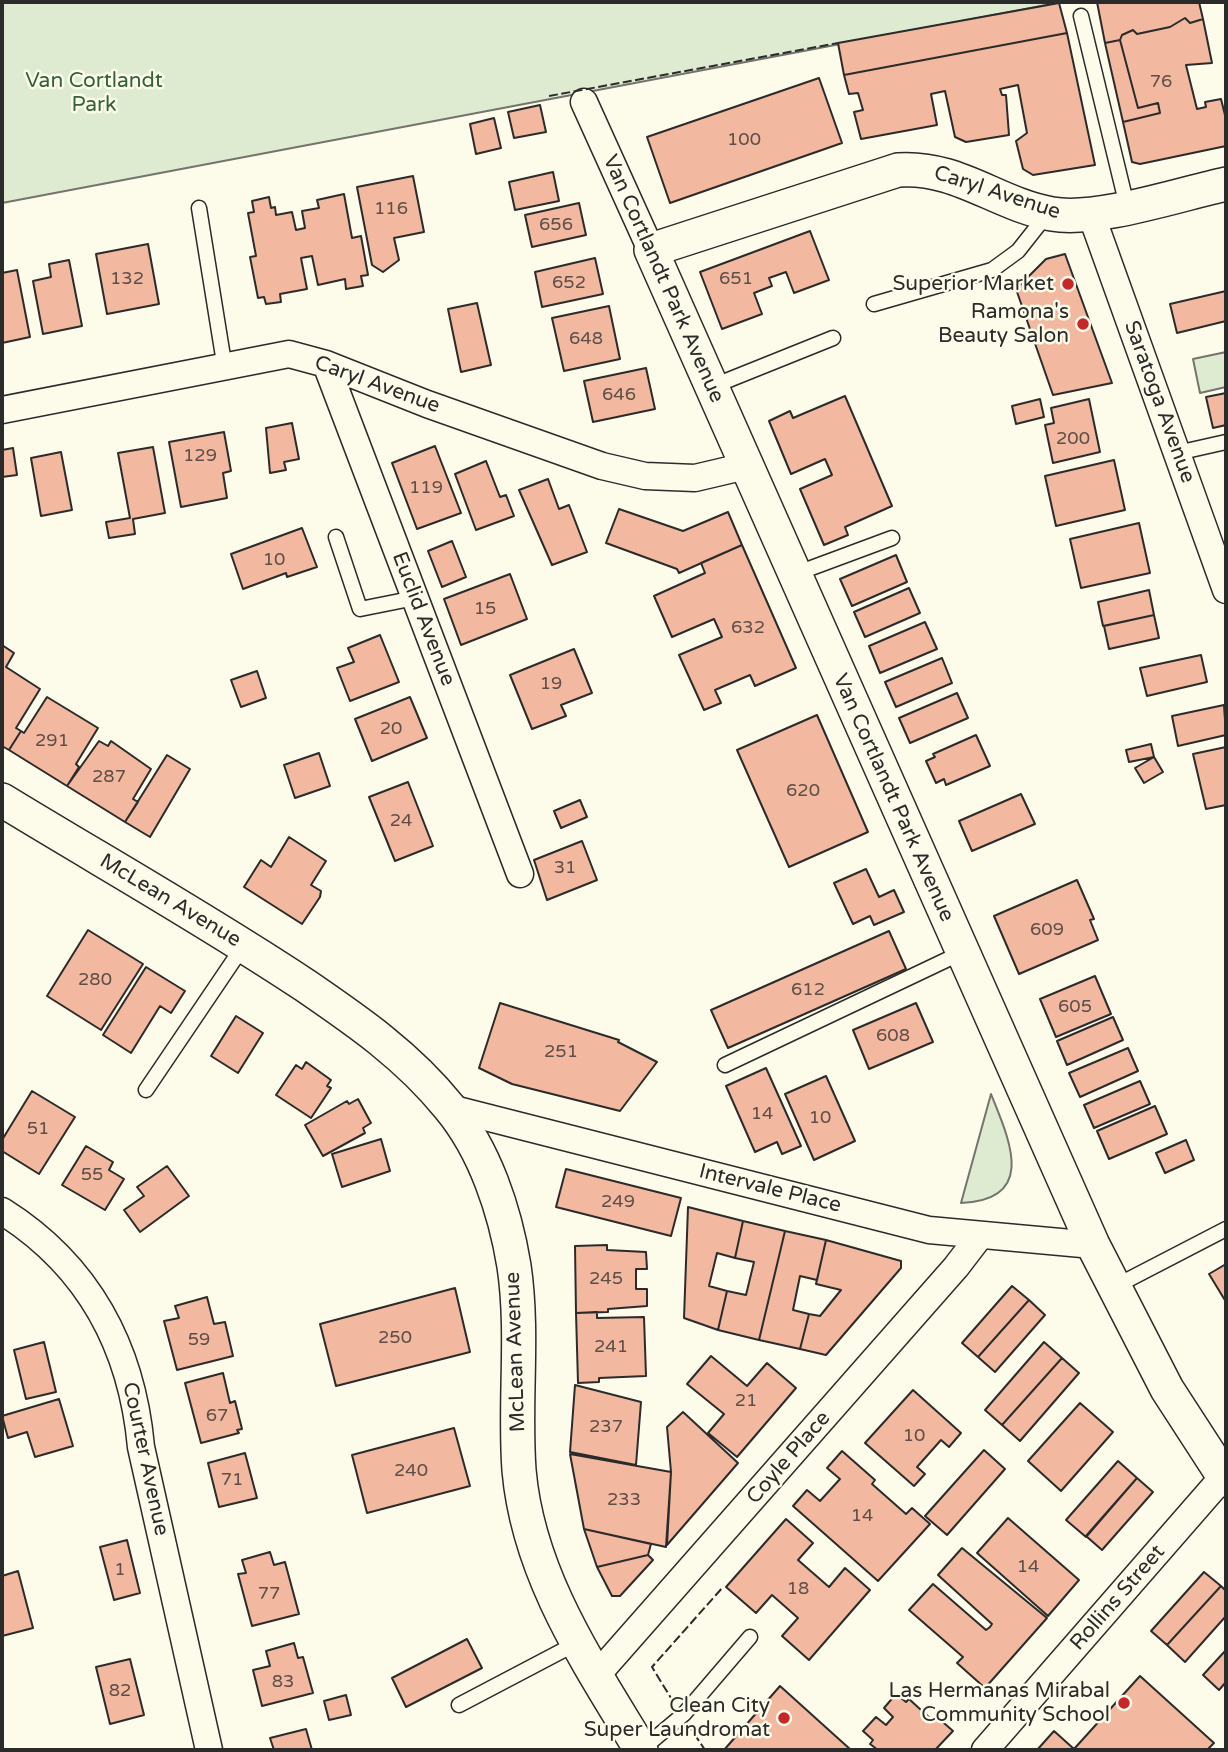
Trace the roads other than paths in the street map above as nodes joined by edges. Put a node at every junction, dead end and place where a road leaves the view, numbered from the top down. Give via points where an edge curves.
1 (1082, 16) dead end
2 (584, 102) dead end
3 (1226, 184) edge
4 (1127, 206) junction
5 (198, 208) dead end
6 (1048, 213) junction
7 (1091, 214) junction
8 (650, 250) junction
9 (874, 304) dead end
10 (833, 338) dead end
11 (326, 364) junction
12 (225, 369) junction
13 (711, 387) junction
14 (2, 411) edge
15 (1226, 442) edge
16 (1177, 453) junction
17 (746, 466) junction
18 (336, 537) dead end
19 (892, 538) dead end
20 (794, 575) junction
21 (1226, 590) edge
22 (415, 598) junction
23 (4, 807) edge
24 (520, 874) dead end
25 (244, 945) junction
26 (961, 953) junction
27 (725, 1065) dead end
28 (146, 1090) dead end
29 (450, 1108) junction
30 (2, 1211) edge
31 (1226, 1229) edge
32 (979, 1237) junction
33 (1093, 1245) junction
34 (1114, 1287) junction
35 (1225, 1478) edge
36 (750, 1637) dead end
37 (577, 1643) junction
38 (596, 1676) junction
39 (459, 1705) dead end
40 (209, 1750) edge
41 (641, 1750) edge
42 (985, 1750) edge

1 - 4 lane
2 - 8 street, Van Cortlandt Park Avenue
3 - 4 street, Caryl Avenue
4 - 7 street, Caryl Avenue
5 - 12 lane
6 - 7 street, Caryl Avenue
6 - 8 street, Caryl Avenue via 934,170 883,173
6 - 9 lane via 1018,251 992,270
7 - 16 street, Saratoga Avenue
8 - 13 street, Van Cortlandt Park Avenue
10 - 13 lane
11 - 12 street, Caryl Avenue via 289,354
11 - 17 street, Caryl Avenue via 602,466 646,476 695,478
11 - 22 street, Euclid Avenue
12 - 14 street, Caryl Avenue
13 - 17 street, Van Cortlandt Park Avenue
15 - 16 lane
16 - 21 street, Saratoga Avenue
17 - 20 street, Van Cortlandt Park Avenue
18 - 22 lane via 360,609
19 - 20 lane
20 - 26 street, Van Cortlandt Park Avenue
22 - 24 street, Euclid Avenue
23 - 25 street, McLean Avenue
25 - 28 lane
25 - 29 street, McLean Avenue via 385,1041
26 - 27 lane
26 - 33 street, Van Cortlandt Park Avenue
29 - 32 street, Intervale Place via 929,1230
29 - 37 street, McLean Avenue via 486,1171 509,1241 519,1310 518,1443 525,1510 544,1577
30 - 40 street, Courter Avenue via 32,1230 75,1272 116,1340 137,1404 141,1447
31 - 34 lane
32 - 33 street, Intervale Place
32 - 38 street, Coyle Place
33 - 34 street, Van Cortlandt Park Avenue
34 - 35 street, Van Cortlandt Park Avenue via 1167,1389
35 - 42 street, Rollins Street
36 - 41 lane via 684,1714
37 - 38 street, McLean Avenue
37 - 39 lane
38 - 41 street, McLean Avenue

